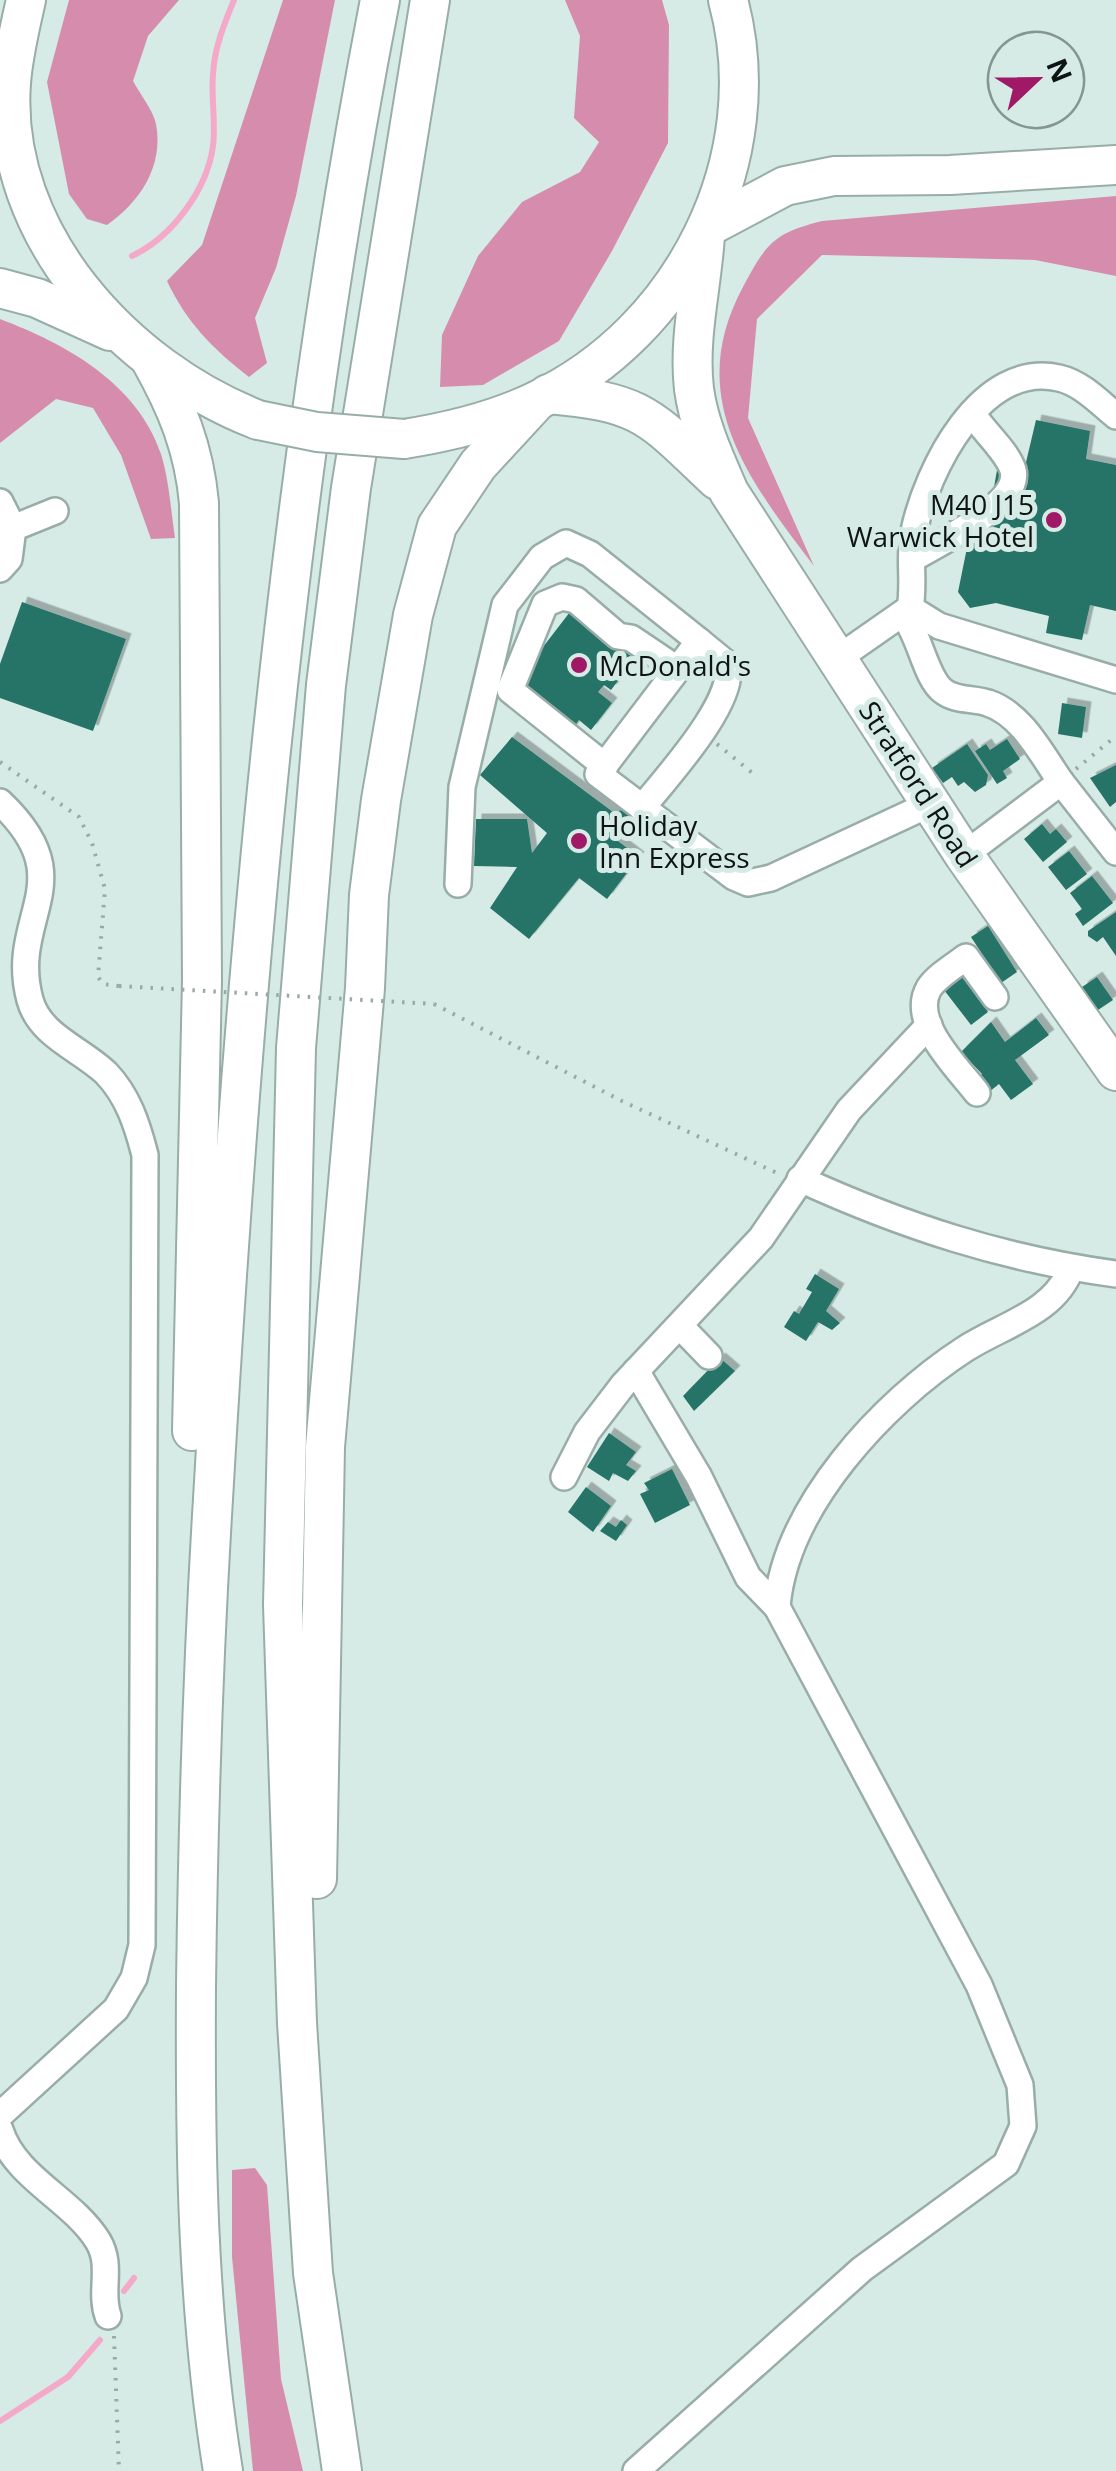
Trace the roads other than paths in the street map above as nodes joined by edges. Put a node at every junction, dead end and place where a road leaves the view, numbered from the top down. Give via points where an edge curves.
1 (26, 0) edge
2 (380, 0) edge
3 (430, 0) edge
4 (728, 0) edge
5 (0, 18) edge
6 (7, 108) edge
7 (1116, 164) edge
8 (707, 231) junction
9 (0, 288) edge
10 (136, 348) junction
11 (542, 398) junction
12 (972, 413) junction
13 (1116, 416) edge
14 (729, 492) junction
15 (0, 502) edge
16 (55, 512) dead end
17 (13, 528) junction
18 (912, 559) junction
19 (0, 569) edge
20 (907, 612) junction
21 (699, 641) junction
22 (836, 659) junction
23 (677, 669) junction
24 (1116, 680) edge
25 (605, 766) junction
26 (1061, 782) junction
27 (0, 802) edge
28 (930, 804) junction
29 (642, 808) junction
30 (1116, 852) edge
31 (964, 855) junction
32 (458, 884) dead end
33 (995, 998) dead end
34 (929, 1025) junction
35 (1116, 1071) edge
36 (977, 1093) dead end
37 (800, 1179) junction
38 (1071, 1268) junction
39 (1116, 1274) edge
40 (680, 1326) junction
41 (710, 1356) dead end
42 (636, 1372) junction
43 (564, 1477) dead end
44 (777, 1608) junction
45 (204, 1626) junction
46 (297, 2023) junction
47 (0, 2117) edge
48 (108, 2316) road end
49 (223, 2471) edge
50 (342, 2471) edge
51 (636, 2471) edge

1 - 6 highway
2 - 45 highway via 326,315 280,662 241,1054
3 - 46 highway via 351,488 326,685 296,1048 283,1605
4 - 8 highway via 739,99 730,164
5 - 6 highway
6 - 10 highway via 40,220 87,298
7 - 8 highway via 834,176 785,186
8 - 11 highway via 638,328
8 - 14 highway, Stratford Road via 694,388
9 - 10 highway via 36,298
10 - 11 highway, bridge via 207,397 258,420 317,432 404,439
10 - 45 highway via 179,410 199,503 202,980 192,1490
11 - 14 highway, Stratford Road via 610,400 648,415
11 - 46 highway via 478,466 438,526 422,572 384,782 324,1447 318,1945
12 - 13 street via 1004,384 1044,376 1067,380
12 - 18 street via 929,483
12 - 18 street via 1012,466 1010,493
14 - 22 highway, Stratford Road
15 - 17 street
16 - 17 street
17 - 19 street via 9,559
18 - 20 street
20 - 22 street
20 - 24 street
20 - 26 street via 935,684 954,697 1010,714
21 - 23 street
21 - 29 street via 726,664 728,686
21 - 32 street via 590,554 566,543 542,557 505,605 492,653 462,787
22 - 28 highway, Stratford Road
23 - 25 street
23 - 25 street via 618,636 576,600 545,604 510,690
25 - 29 street via 598,774
26 - 30 street
26 - 31 street
27 - 47 street via 24,826 41,860 42,890 25,973 36,1015 112,1080 130,1108 145,1155 142,1945 116,2010
28 - 29 street via 748,883
28 - 31 highway, Stratford Road
31 - 35 highway, Stratford Road
33 - 34 street via 966,956 930,986
34 - 36 street
34 - 37 street via 869,1085
37 - 38 street via 884,1217
37 - 40 street via 761,1238
38 - 39 street
38 - 44 street via 1047,1303 932,1374 842,1465 794,1539
40 - 41 street
40 - 42 street
42 - 43 street via 587,1432
42 - 44 street via 748,1577
44 - 51 street via 979,1985 1020,2085 1023,2126 1006,2164 862,2269
45 - 49 highway via 195,2156 208,2359
46 - 50 highway via 313,2273
47 - 48 street via 16,2158 99,2242 108,2268

